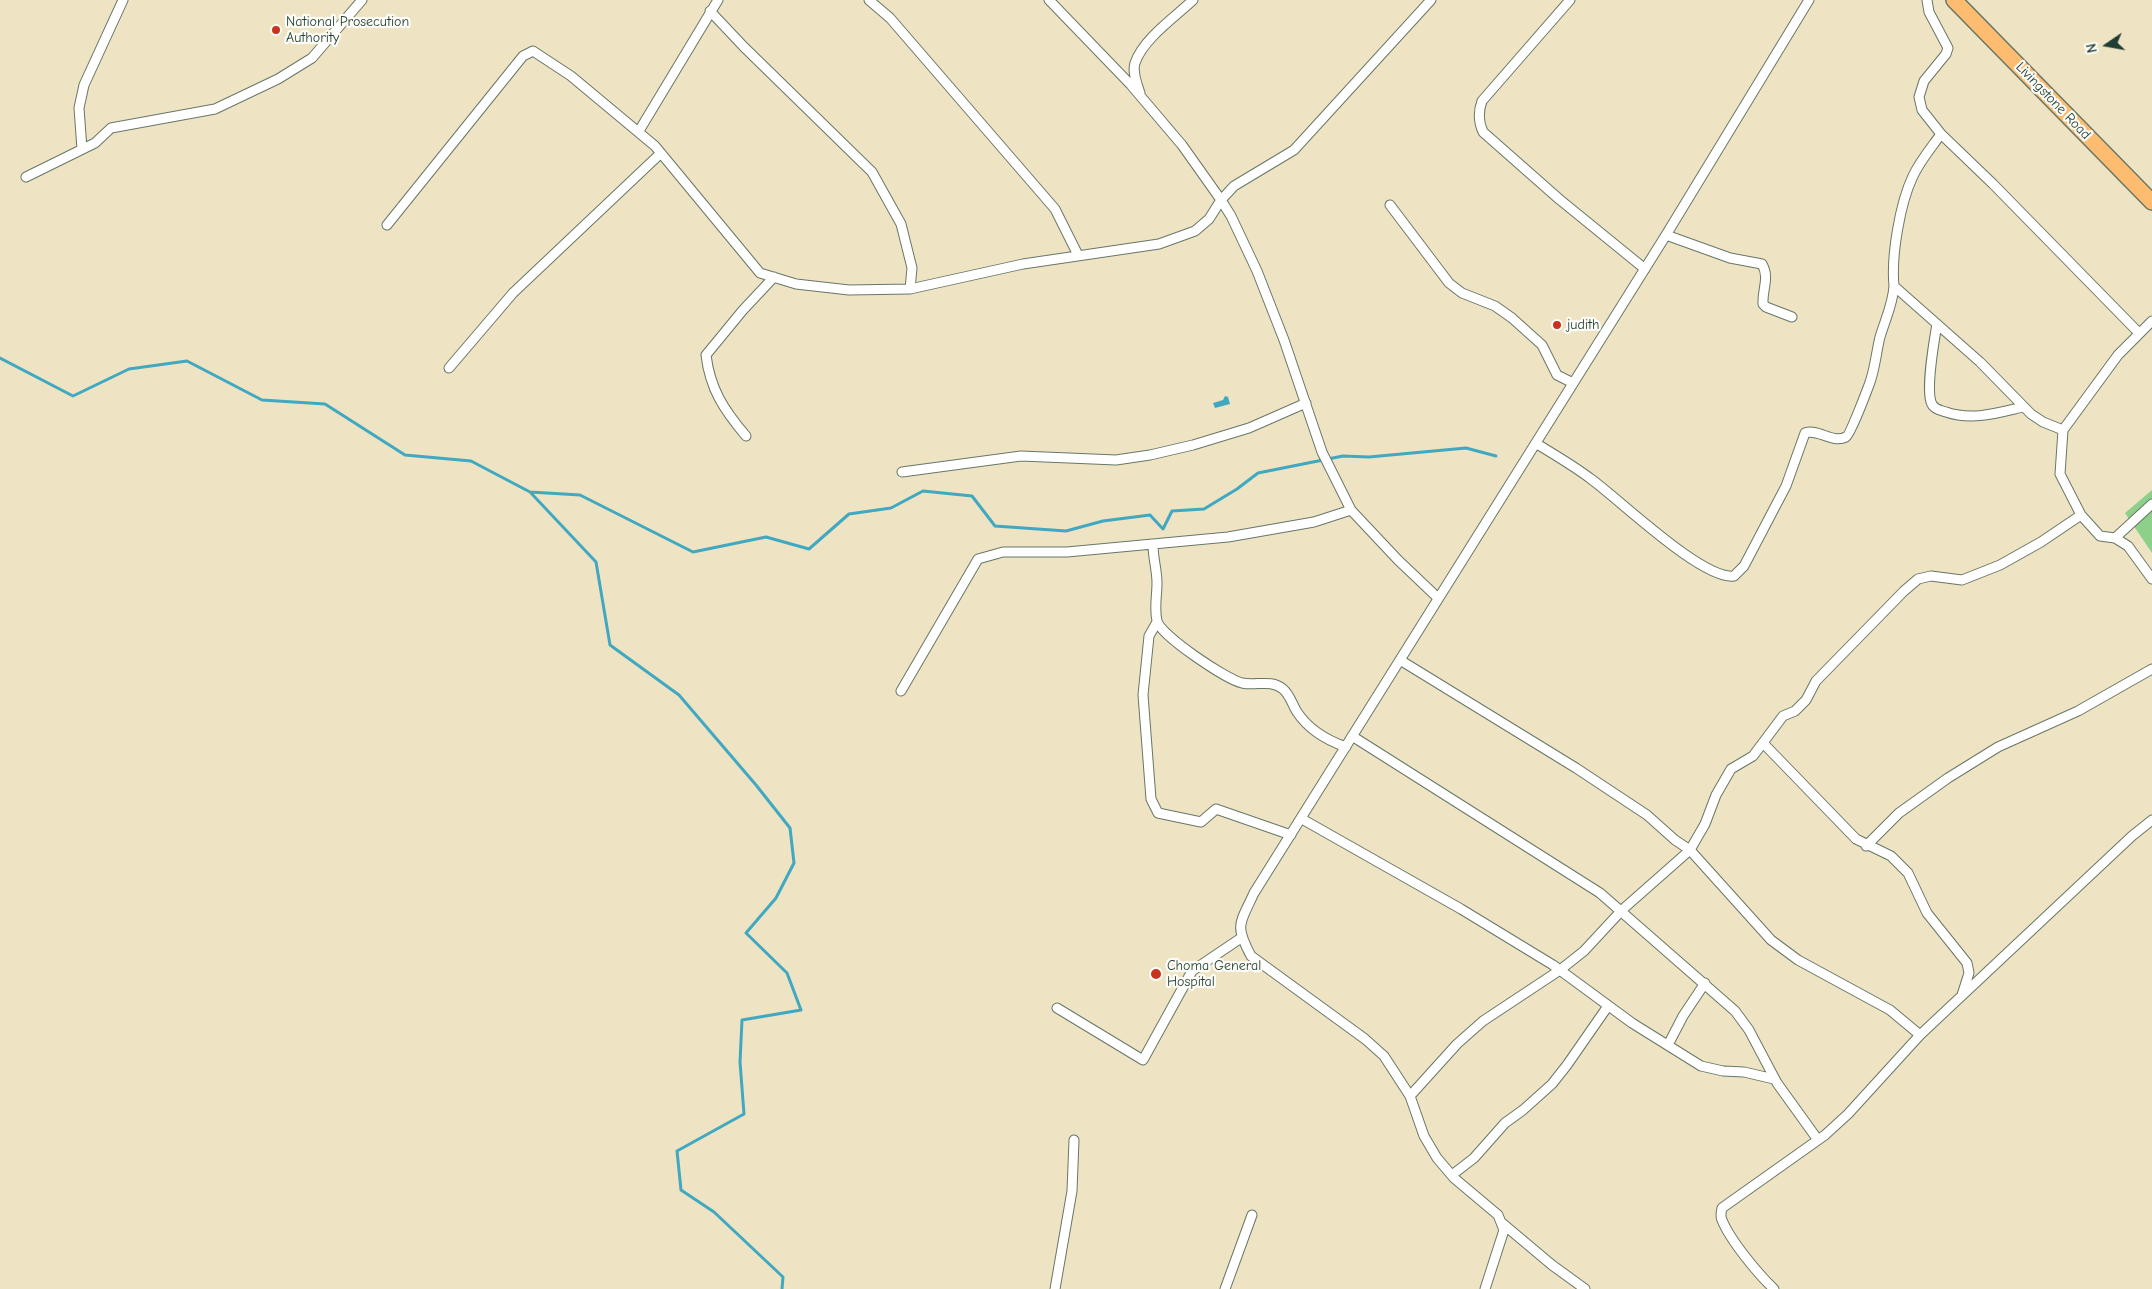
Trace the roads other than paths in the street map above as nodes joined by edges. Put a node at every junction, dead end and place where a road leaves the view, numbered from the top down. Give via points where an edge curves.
1 (123, 0) edge
2 (362, 0) edge
3 (718, 0) edge
4 (869, 0) edge
5 (1049, 0) edge
6 (1193, 0) edge
7 (1431, 0) edge
8 (1570, 0) edge
9 (1809, 0) edge
10 (1927, 0) edge
11 (1954, 0) edge
12 (710, 11) junction
13 (1142, 99) junction
14 (639, 131) junction
15 (1941, 134) junction
16 (82, 149) junction
17 (661, 154) junction
18 (26, 177) dead end
19 (1221, 200) junction
20 (2152, 202) edge
21 (1390, 205) dead end
22 (387, 225) dead end
23 (1666, 236) junction
24 (1078, 255) junction
25 (1645, 269) junction
26 (774, 277) junction
27 (1894, 286) junction
28 (910, 290) junction
29 (1792, 317) dead end
30 (2152, 321) edge
31 (1936, 324) junction
32 (2139, 333) junction
33 (450, 368) dead end
34 (1573, 383) junction
35 (1306, 403) junction
36 (2023, 408) junction
37 (2063, 430) junction
38 (746, 436) dead end
39 (1536, 444) junction
40 (902, 472) dead end
41 (2152, 504) edge
42 (1351, 510) junction
43 (2081, 515) junction
44 (2115, 538) junction
45 (1153, 545) junction
46 (2152, 579) edge
47 (1438, 598) junction
48 (1157, 622) junction
49 (1400, 660) junction
50 (2152, 669) edge
51 (902, 691) dead end
52 (1352, 736) junction
53 (1763, 743) junction
54 (1346, 747) junction
55 (1302, 819) junction
56 (2152, 820) edge
57 (1291, 835) junction
58 (1866, 846) junction
59 (1690, 850) junction
60 (1622, 910) junction
61 (1241, 938) junction
62 (1560, 970) junction
63 (1705, 983) junction
64 (1962, 995) junction
65 (1608, 1006) junction
66 (1057, 1008) dead end
67 (1920, 1035) junction
68 (1668, 1045) junction
69 (1774, 1078) junction
70 (1410, 1096) junction
71 (1074, 1140) dead end
72 (1818, 1140) junction
73 (1452, 1175) junction
74 (1252, 1215) dead end
75 (1502, 1223) junction
76 (1054, 1289) edge
77 (1225, 1289) edge
78 (1485, 1289) edge
79 (1585, 1289) edge
80 (1774, 1289) edge

1 - 16 street via 84,86 79,108
2 - 16 street via 312,58 278,79 216,109 111,128 95,143
3 - 12 street
4 - 24 street via 908,38 1055,209
5 - 13 street
6 - 13 street via 1145,44 1134,64
7 - 19 street via 1294,150 1234,186
8 - 25 street via 1482,101 1480,125 1483,132 1533,177
9 - 23 street
10 - 15 street via 1929,12 1948,48 1924,81 1919,97 1922,110
11 - 20 highway, Livingstone Road
12 - 14 street
12 - 28 street via 872,172 901,224 912,268
13 - 19 street via 1182,145
14 - 17 street
14 - 22 street via 571,76 533,51 523,56
15 - 27 street via 1912,178 1894,253
15 - 32 street
16 - 18 street
17 - 26 street via 760,273
17 - 33 street via 514,293
19 - 24 street via 1195,231 1158,244
19 - 35 street via 1257,271
21 - 34 street via 1449,283 1512,318 1542,345 1557,375
23 - 25 street
23 - 29 street via 1730,258 1762,264 1767,280 1763,304
24 - 28 street
25 - 34 street
26 - 28 street via 796,284 849,290
26 - 38 street via 706,355 708,376 726,412
27 - 31 street
27 - 39 street via 1869,385 1851,432 1843,438 1805,433 1786,486 1744,566 1734,576 1719,574 1683,552 1592,479
30 - 32 street
31 - 36 street via 1980,362
31 - 36 street via 1930,384 1931,401 1936,408 1950,414 1974,417
32 - 37 street via 2118,355
34 - 39 street
35 - 40 street via 1248,428 1150,456 1116,460 1021,456
35 - 42 street via 1322,452
36 - 37 street via 2043,422
37 - 43 street via 2060,474
39 - 47 street
41 - 44 street
42 - 45 street via 1314,522 1238,536
42 - 47 street
43 - 44 street via 2100,536
43 - 53 street via 2000,565 1962,580 1930,576 1918,579 1816,680 1806,700 1795,711 1783,716
44 - 46 street via 2128,546
45 - 48 street
45 - 51 street via 1067,552 1003,552 978,559
47 - 49 street
48 - 54 street via 1170,638 1230,678 1244,683 1272,684 1283,689 1297,712 1315,731 1326,740
48 - 57 street via 1149,636 1143,695 1151,799 1158,813 1201,822 1216,809
49 - 52 street
49 - 59 street via 1616,794
50 - 58 street via 2078,711 1998,747 1899,813
52 - 54 street
52 - 60 street
53 - 58 street via 1845,829
53 - 59 street via 1753,756 1731,770
54 - 55 street
55 - 57 street
55 - 62 street via 1461,909
56 - 64 street
57 - 61 street via 1239,925
58 - 64 street via 1891,856 1908,873 1922,905 1967,963 1969,973
59 - 60 street
59 - 67 street via 1783,950 1890,1010
60 - 62 street via 1598,938
60 - 63 street
61 - 66 street via 1192,971 1143,1060
61 - 70 street via 1251,956 1365,1038 1384,1056
62 - 65 street
62 - 70 street via 1483,1021 1457,1044
63 - 68 street
63 - 69 street via 1741,1018
64 - 67 street
65 - 68 street
65 - 73 street via 1548,1088 1505,1123 1483,1149
67 - 72 street via 1848,1114
68 - 69 street via 1701,1066
69 - 72 street
70 - 73 street via 1424,1136
71 - 76 street via 1072,1191
72 - 80 street via 1722,1208 1722,1220 1733,1238
73 - 75 street via 1487,1204
74 - 77 street
75 - 78 street via 1504,1230
75 - 79 street

